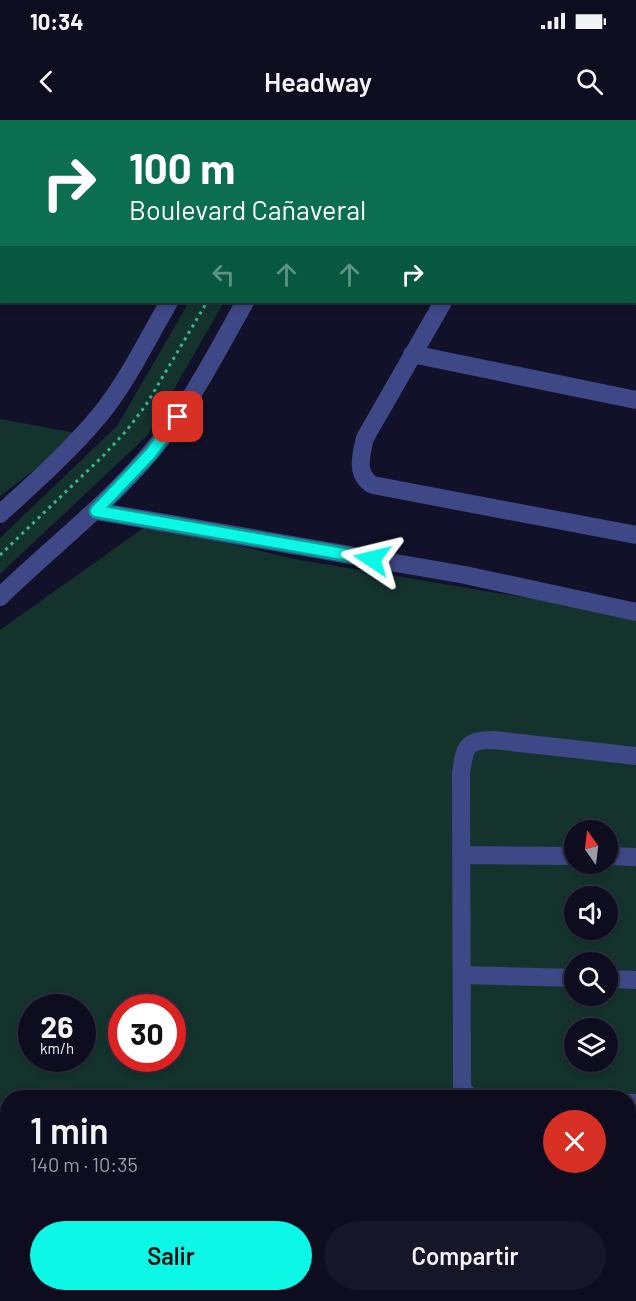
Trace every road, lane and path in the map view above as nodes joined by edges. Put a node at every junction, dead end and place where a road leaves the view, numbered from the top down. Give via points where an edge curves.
1 (168, 303) edge
2 (206, 303) edge
3 (244, 303) edge
4 (442, 303) edge
5 (412, 354) junction
6 (636, 400) edge
7 (96, 511) junction
8 (0, 514) edge
9 (636, 535) edge
10 (0, 555) edge
11 (0, 597) edge
12 (636, 612) edge
13 (636, 756) edge
14 (461, 855) junction
15 (564, 856) edge
16 (618, 856) edge
17 (636, 857) edge
18 (462, 975) junction
19 (564, 978) edge
20 (618, 979) edge
21 (636, 980) edge
22 (464, 1090) edge

1 - 8 street via 100,415
2 - 10 path via 127,430
3 - 7 street via 178,417 151,453
4 - 5 street
5 - 6 street
5 - 9 street via 365,438 360,461 366,481
7 - 11 street
7 - 12 street via 465,576
13 - 14 street via 494,740 470,744 461,773
14 - 15 street
14 - 18 street
16 - 17 street
18 - 19 street
18 - 22 street
20 - 21 street

